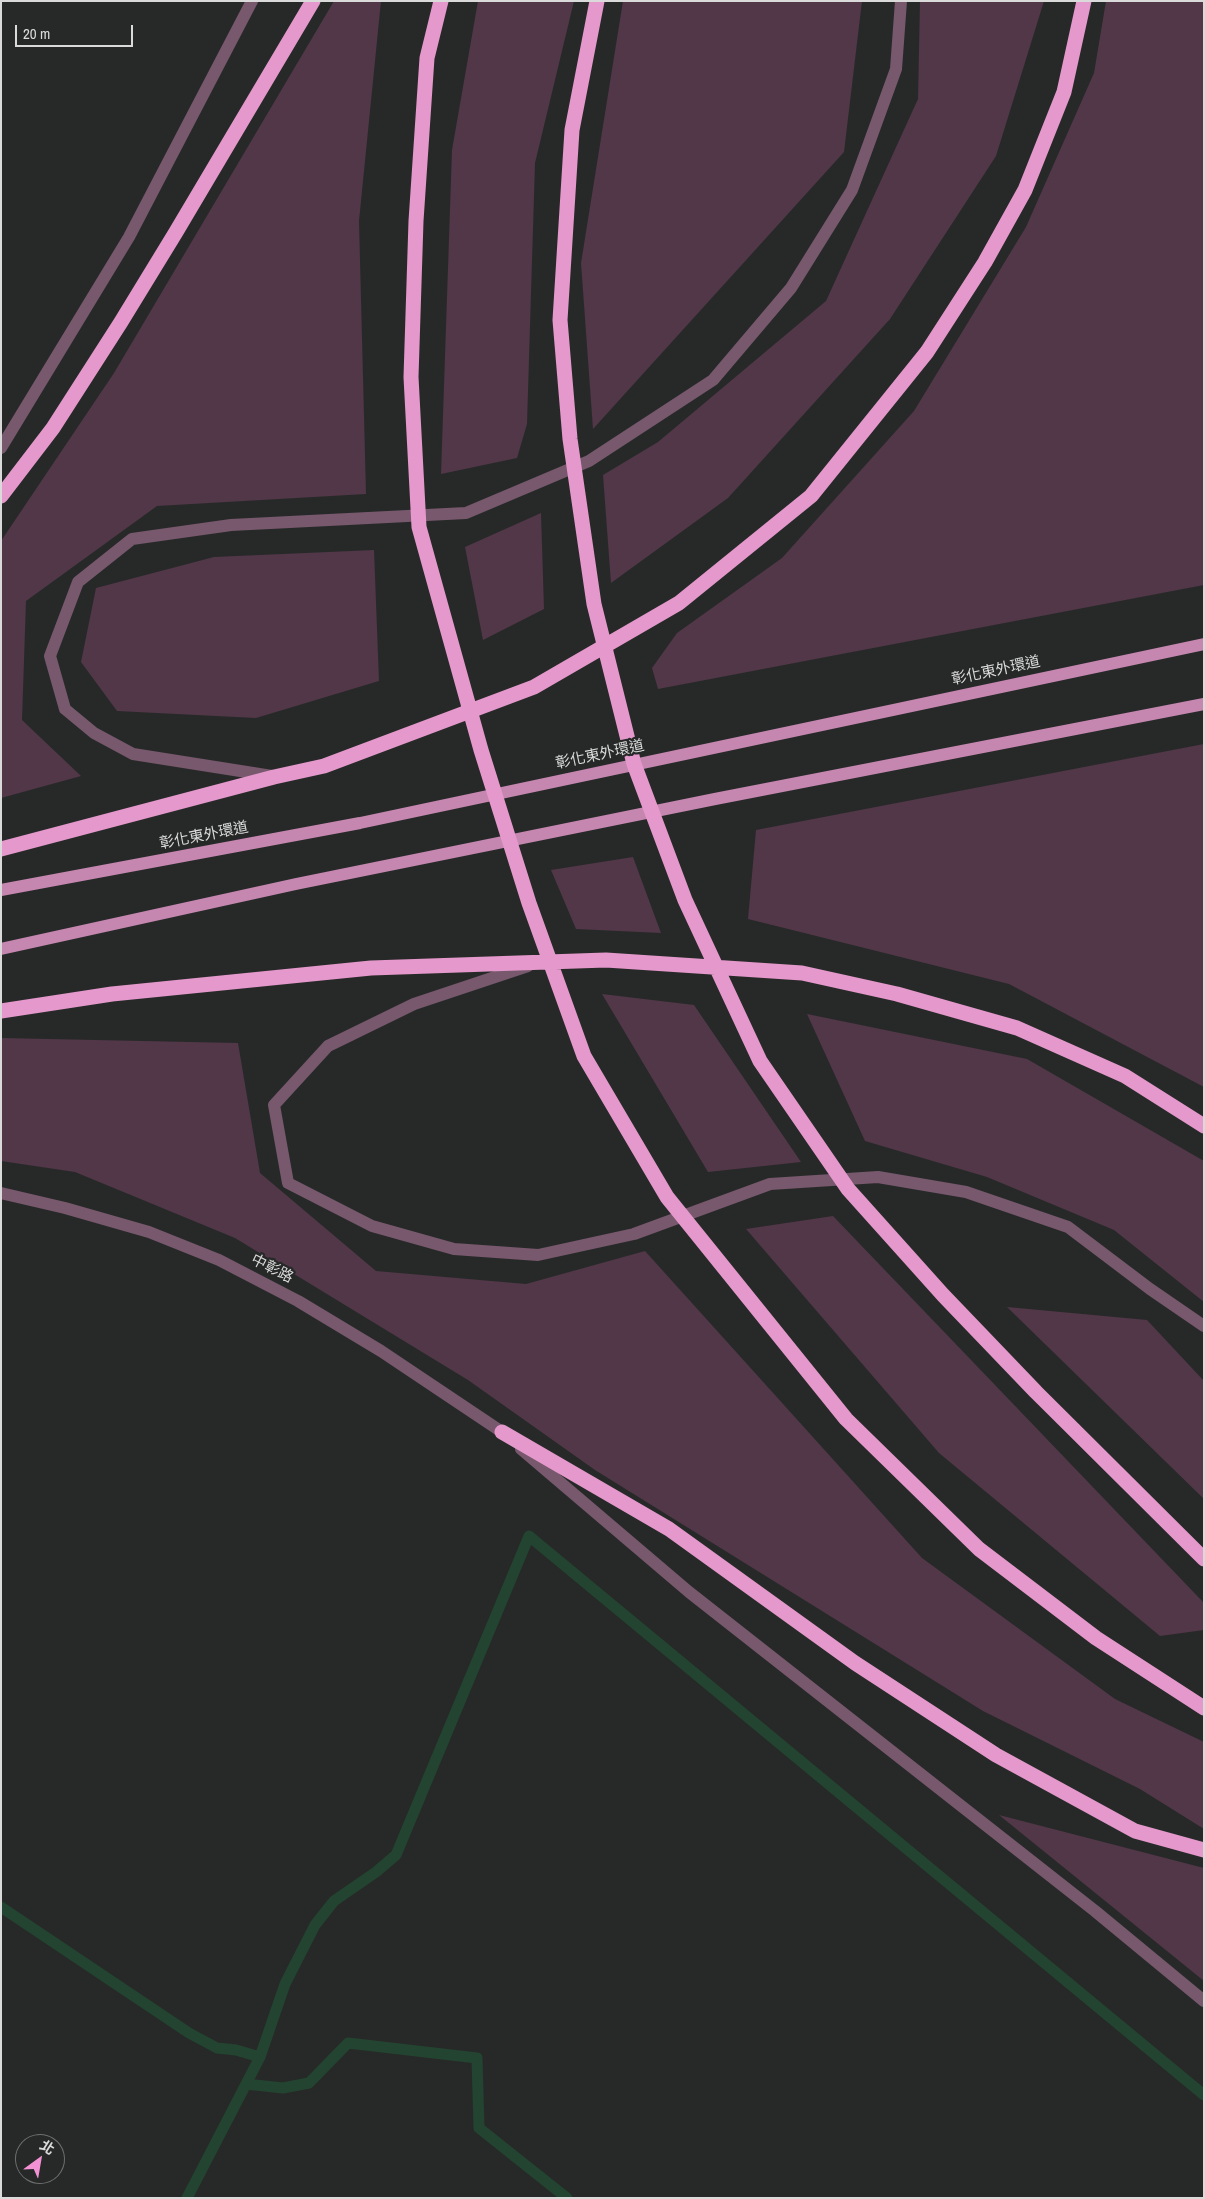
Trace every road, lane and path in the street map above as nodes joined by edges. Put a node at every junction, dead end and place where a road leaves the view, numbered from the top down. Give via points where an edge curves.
1 (252, 1) edge
2 (313, 1) edge
3 (441, 1) edge
4 (597, 1) edge
5 (901, 1) edge
6 (1084, 1) edge
7 (1, 448) edge
8 (1, 496) edge
9 (1204, 644) edge
10 (1204, 704) edge
11 (274, 777) junction
12 (1, 849) edge
13 (1, 890) edge
14 (1, 949) edge
15 (535, 963) junction
16 (1, 1011) edge
17 (1204, 1126) edge
18 (1, 1193) edge
19 (1204, 1326) edge
20 (502, 1432) junction
21 (1204, 1559) edge
22 (1204, 1708) edge
23 (1204, 1850) edge
24 (1204, 2000) edge

1 - 7 street via 129,237
2 - 8 highway via 121,322 53,428
3 - 22 highway via 427,58 416,221 411,377 419,527 481,750 529,903 584,1056 667,1197 846,1419 979,1549 1096,1638
4 - 21 highway via 572,130 560,320 570,439 594,604 634,764 685,900 760,1061 848,1189 1029,1385
5 - 11 street via 896,69 852,190 790,288 713,380 589,461 466,513 231,525 132,539 78,582 50,656 65,709 94,734 133,754
6 - 11 highway via 1064,92 1025,190 985,262 927,352 811,496 679,604 534,687 324,766
9 - 13 main road, 彰化東外環道 via 360,823
10 - 14 main road via 296,884
11 - 12 highway
15 - 16 highway via 371,968 112,994
15 - 17 highway via 606,960 802,973 897,994 1017,1028 1125,1076
15 - 19 street via 414,1004 328,1046 274,1105 288,1184 372,1226 436,1244 454,1249 538,1254 634,1234 770,1184 878,1177 966,1192 1068,1227
18 - 20 street, 中彰路 via 149,1232 219,1260 298,1301 381,1351
20 - 23 highway via 669,1529 855,1663 996,1755 1135,1831
20 - 24 street, 中彰路 via 689,1592

